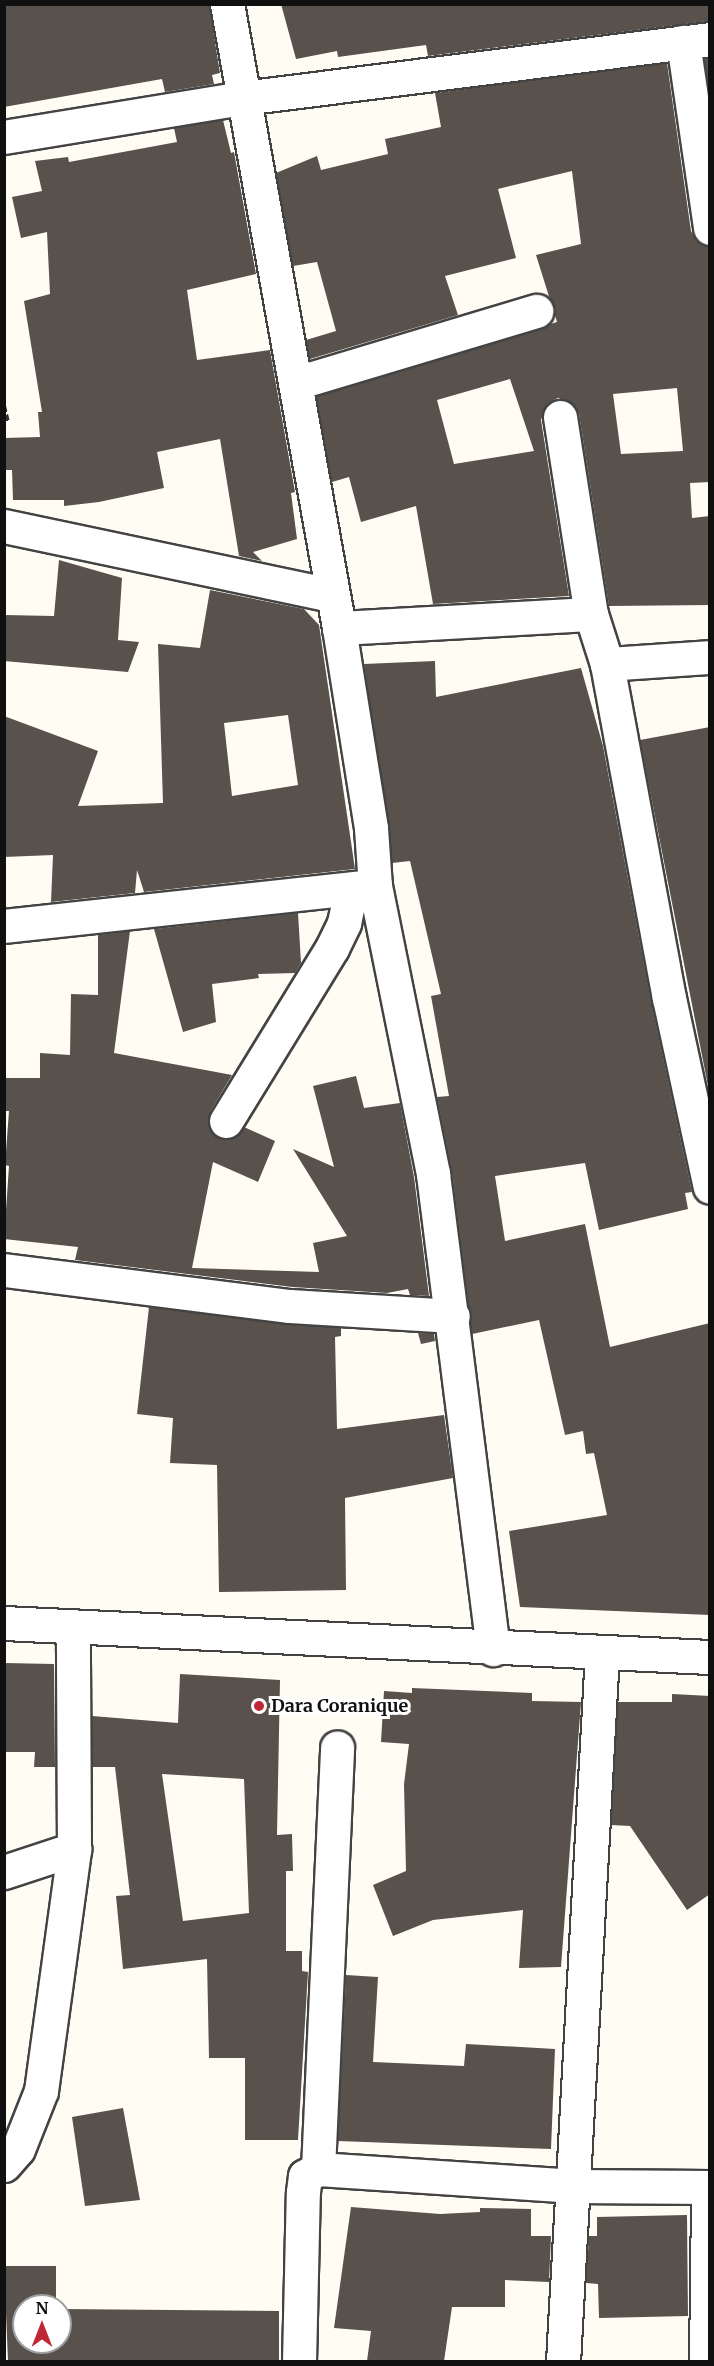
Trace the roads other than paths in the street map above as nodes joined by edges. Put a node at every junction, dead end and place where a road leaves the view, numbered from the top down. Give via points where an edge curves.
1 (227, 4) edge
2 (696, 41) edge
3 (243, 98) junction
4 (4, 137) edge
5 (710, 228) edge
6 (536, 311) dead end
7 (296, 382) junction
8 (560, 417) dead end
9 (4, 526) edge
10 (331, 595) junction
11 (591, 614) junction
12 (339, 628) junction
13 (710, 657) edge
14 (607, 664) junction
15 (363, 888) junction
16 (4, 926) edge
17 (226, 1121) dead end
18 (710, 1187) edge
19 (4, 1270) edge
20 (453, 1316) junction
21 (4, 1623) edge
22 (73, 1626) junction
23 (494, 1649) junction
24 (602, 1654) junction
25 (710, 1657) edge
26 (337, 1747) dead end
27 (74, 1849) junction
28 (4, 1872) edge
29 (4, 2165) edge
30 (318, 2169) junction
31 (571, 2186) junction
32 (709, 2187) edge
33 (299, 2361) edge
34 (563, 2361) edge
35 (706, 2361) edge

1 - 3 street
2 - 3 street
2 - 5 street
3 - 4 street
3 - 7 street
6 - 7 street
7 - 10 street
8 - 11 street
9 - 10 street
10 - 12 street
11 - 12 street
11 - 14 street
12 - 15 street via 371,828
13 - 14 street
14 - 18 street via 669,998
15 - 16 street
15 - 17 street via 332,948
15 - 20 street via 433,1174
19 - 20 street via 290,1306
20 - 23 street
21 - 22 street
22 - 23 street
22 - 27 street
23 - 24 street
24 - 25 street
24 - 31 street
26 - 30 street
27 - 28 street
27 - 29 street via 41,2091 18,2149
30 - 31 street
30 - 33 street via 306,2176 303,2192
31 - 32 street
31 - 34 street
32 - 35 street

